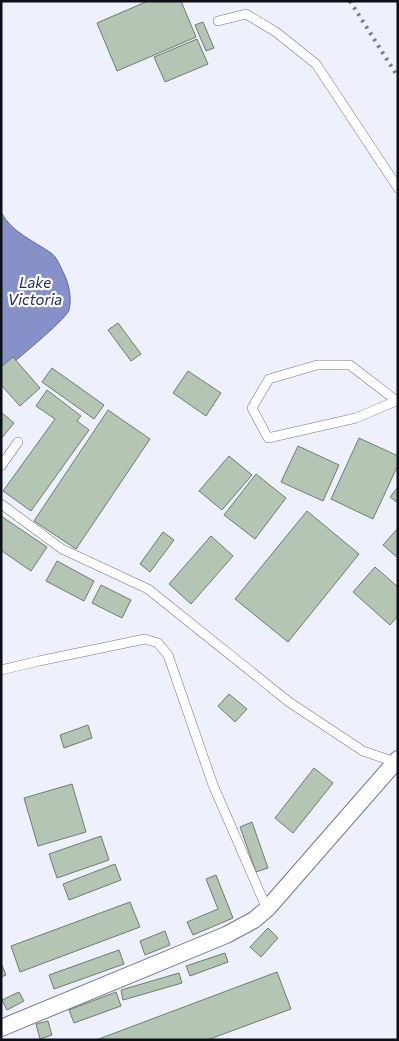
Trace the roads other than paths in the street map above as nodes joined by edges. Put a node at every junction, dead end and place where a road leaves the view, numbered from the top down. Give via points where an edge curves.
1 (218, 21) dead end
2 (398, 188) edge
3 (397, 402) edge
4 (18, 442) dead end
5 (1, 466) edge
6 (1, 504) edge
7 (1, 670) edge
8 (397, 761) edge
9 (268, 909) junction
10 (1, 1028) edge

1 - 2 lane via 246,14 276,32 316,64
3 - 3 lane via 350,364 317,365 269,379 252,408 268,438 356,418
4 - 5 lane
6 - 8 lane via 62,549 148,589 289,702 363,751
7 - 9 lane via 145,639 158,643 168,655 213,785
8 - 9 street
9 - 10 street via 226,935

